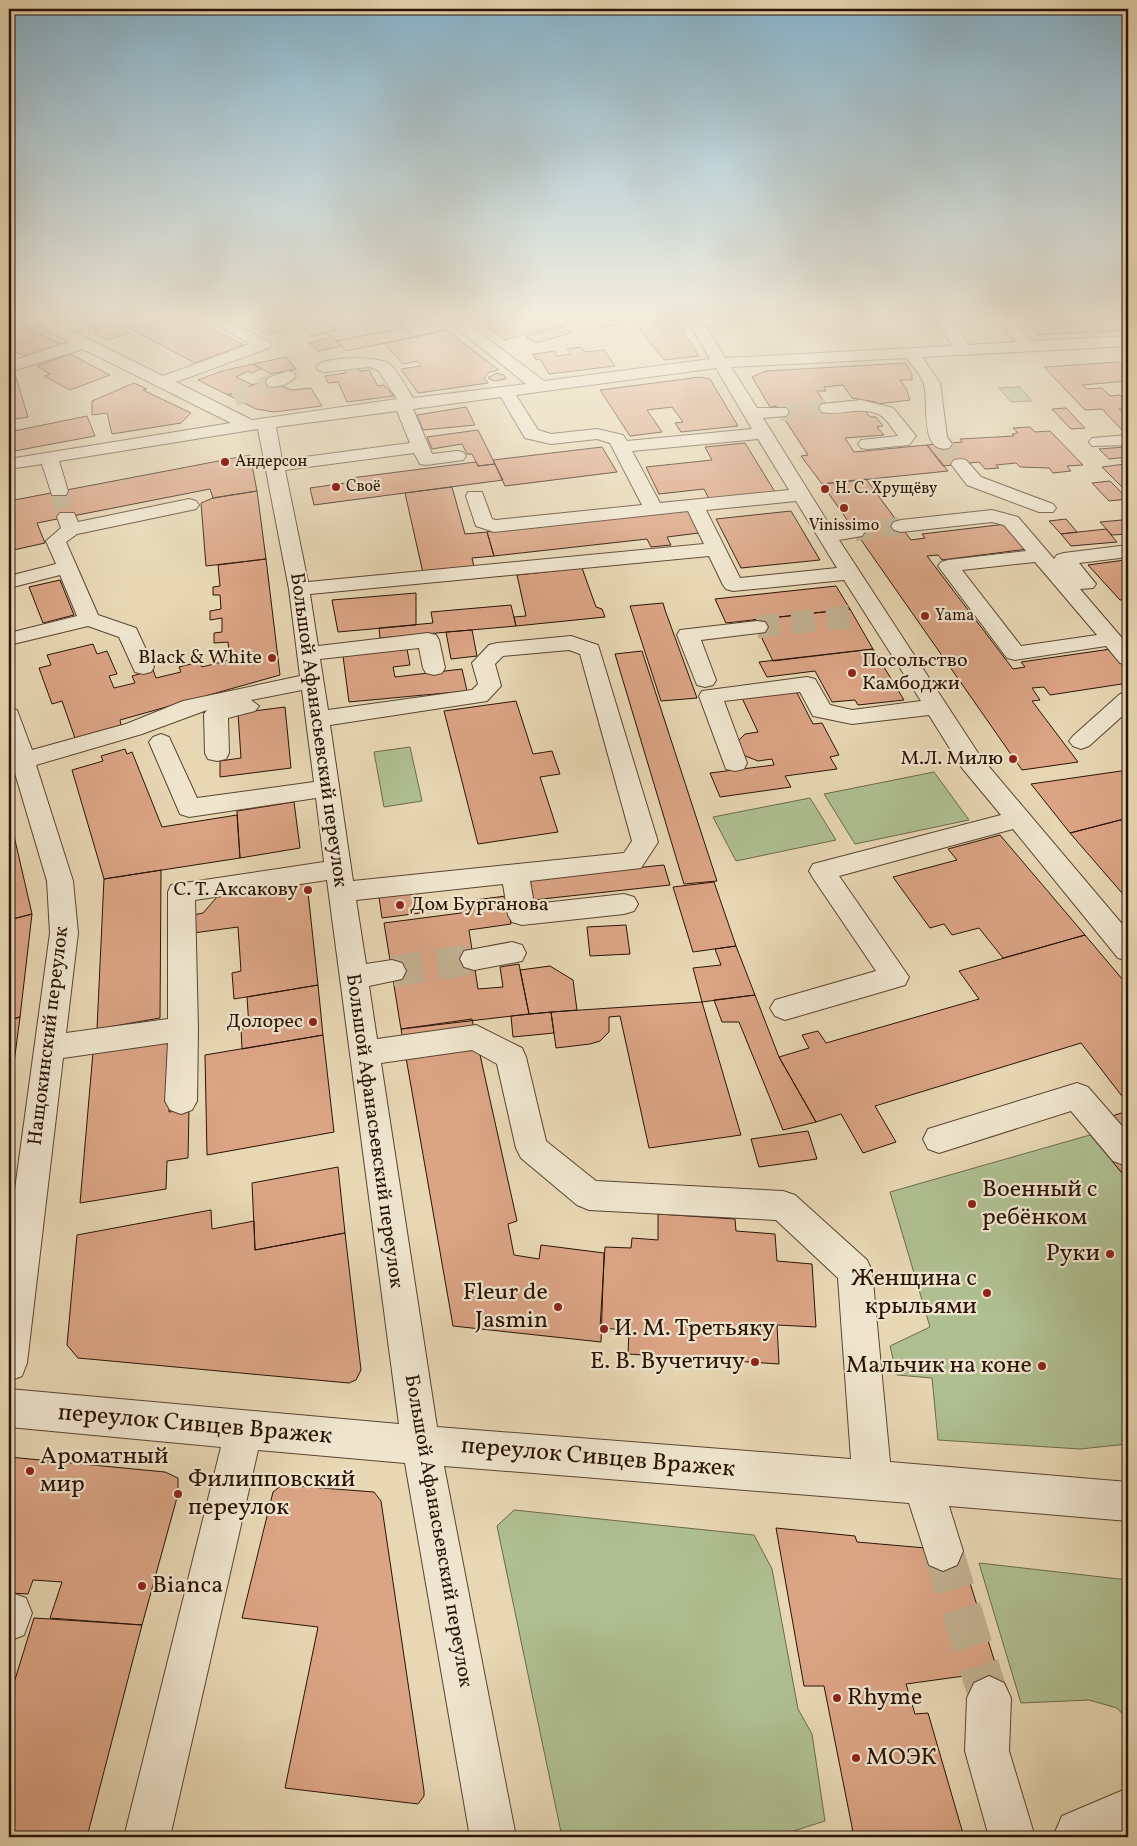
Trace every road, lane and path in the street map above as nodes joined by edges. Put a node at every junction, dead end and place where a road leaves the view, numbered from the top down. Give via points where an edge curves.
1 (207, 404) edge
2 (220, 404) tunnel mouth
3 (397, 404) edge
4 (405, 404) edge
5 (513, 404) edge
6 (745, 404) edge
7 (934, 404) edge
8 (213, 407) junction
9 (828, 408) tunnel mouth
10 (780, 412) tunnel mouth
11 (751, 414) junction
12 (258, 424) junction
13 (762, 433) junction
14 (1128, 440) edge
15 (1098, 442) dead end
16 (866, 444) dead end
17 (943, 444) tunnel mouth
18 (421, 447) junction
19 (621, 447) junction
20 (457, 456) dead end
21 (49, 457) junction
22 (9, 464) edge
23 (960, 464) tunnel mouth
24 (275, 466) junction
25 (59, 491) tunnel mouth
26 (801, 495) junction
27 (475, 496) dead end
28 (189, 505) dead end
29 (694, 505) junction
30 (1046, 508) dead end
31 (654, 509) junction
32 (901, 526) tunnel mouth
33 (855, 532) tunnel mouth
34 (826, 535) junction
35 (716, 549) junction
36 (1128, 551) edge
37 (1039, 555) junction
38 (67, 567) junction
39 (849, 573) junction
40 (9, 582) edge
41 (299, 589) junction
42 (1098, 597) dead end
43 (89, 619) junction
44 (757, 627) tunnel mouth
45 (9, 639) edge
46 (1112, 640) junction
47 (309, 654) junction
48 (1128, 658) edge
49 (143, 667) dead end
50 (434, 668) dead end
51 (705, 680) dead end
52 (1128, 698) edge
53 (315, 699) junction
54 (933, 707) junction
55 (9, 715) edge
56 (1081, 741) dead end
57 (161, 742) dead end
58 (217, 753) dead end
59 (24, 760) junction
60 (735, 763) dead end
61 (327, 788) junction
62 (1017, 819) junction
63 (515, 874) junction
64 (340, 881) junction
65 (624, 904) dead end
66 (1128, 950) edge
67 (512, 953) dead end
68 (474, 959) tunnel mouth
69 (392, 971) tunnel mouth
70 (353, 977) junction
71 (785, 1008) dead end
72 (183, 1029) junction
73 (49, 1048) junction
74 (363, 1053) junction
75 (180, 1101) dead end
76 (939, 1139) dead end
77 (1124, 1151) dead end
78 (9, 1363) edge
79 (9, 1408) edge
80 (244, 1429) junction
81 (422, 1444) junction
82 (872, 1480) junction
83 (923, 1484) junction
84 (1128, 1502) edge
85 (944, 1551) tunnel mouth
86 (9, 1613) edge
87 (9, 1620) edge
88 (989, 1698) tunnel mouth
89 (1128, 1811) edge
90 (1078, 1832) dead end
91 (147, 1837) edge
92 (493, 1837) edge
93 (1012, 1837) edge

1 - 8 street
2 - 8 street
3 - 12 street
4 - 18 street
5 - 19 street via 531,434 551,440 597,434 617,439
6 - 11 street
7 - 17 street via 938,438
8 - 12 street
9 - 16 street via 861,405 887,412 906,436 903,441
10 - 11 street
11 - 13 street
12 - 21 street
12 - 24 street, Большой Афанасьевский переулок
13 - 19 street
13 - 26 street
14 - 15 street
18 - 20 street via 426,460
18 - 24 street
19 - 31 street
21 - 22 street
21 - 25 street
23 - 30 street via 974,481
24 - 41 street, Большой Афанасьевский переулок
26 - 29 street
26 - 34 street
27 - 31 street via 483,522 494,526
28 - 38 street via 69,523 56,541
29 - 31 street
29 - 35 street
32 - 37 street via 992,516 1011,522
33 - 34 street
34 - 39 street
35 - 39 street via 733,585
35 - 41 street
36 - 42 street via 1064,559
37 - 46 street
37 - 46 street via 948,566 1015,652
38 - 40 street
38 - 43 street
39 - 54 street via 864,615
41 - 47 street, Большой Афанасьевский переулок
43 - 45 street
43 - 49 street via 128,633
44 - 51 street via 688,635
46 - 48 street
47 - 50 street via 428,640
47 - 53 street, Большой Афанасьевский переулок
52 - 56 street
53 - 58 street via 237,707 216,714
53 - 59 street via 287,685 191,706 134,729
53 - 61 street, Большой Афанасьевский переулок
53 - 63 street via 480,696 490,686 483,663 497,650 572,643 590,650 645,842 632,861
54 - 60 street via 852,717 821,711 807,684 710,696
54 - 62 street via 971,762
55 - 59 street, Нащокинский переулок
57 - 61 street via 189,808
59 - 73 street, Нащокинский переулок via 56,863 63,904 64,933
61 - 64 street, Большой Афанасьевский переулок
62 - 66 street
62 - 71 street via 822,871 895,977
63 - 64 street
63 - 65 street via 522,915
64 - 70 street, Большой Афанасьевский переулок
64 - 72 street via 181,892
67 - 68 street
69 - 70 street
70 - 74 street, Большой Афанасьевский переулок
72 - 73 street
72 - 75 street
73 - 78 street, Нащокинский переулок
74 - 81 street, Большой Афанасьевский переулок via 412,1399
74 - 82 street via 476,1037 511,1057 532,1148 589,1195 783,1206 855,1271
76 - 77 street via 1077,1096
79 - 80 street, переулок Сивцев Вражек
80 - 81 street, переулок Сивцев Вражек
80 - 91 street
81 - 82 street, переулок Сивцев Вражек
81 - 92 street, Большой Афанасьевский переулок
82 - 83 street, переулок Сивцев Вражек
83 - 84 street, переулок Сивцев Вражек
83 - 85 street
86 - 87 street
88 - 93 street via 986,1752
89 - 90 street

